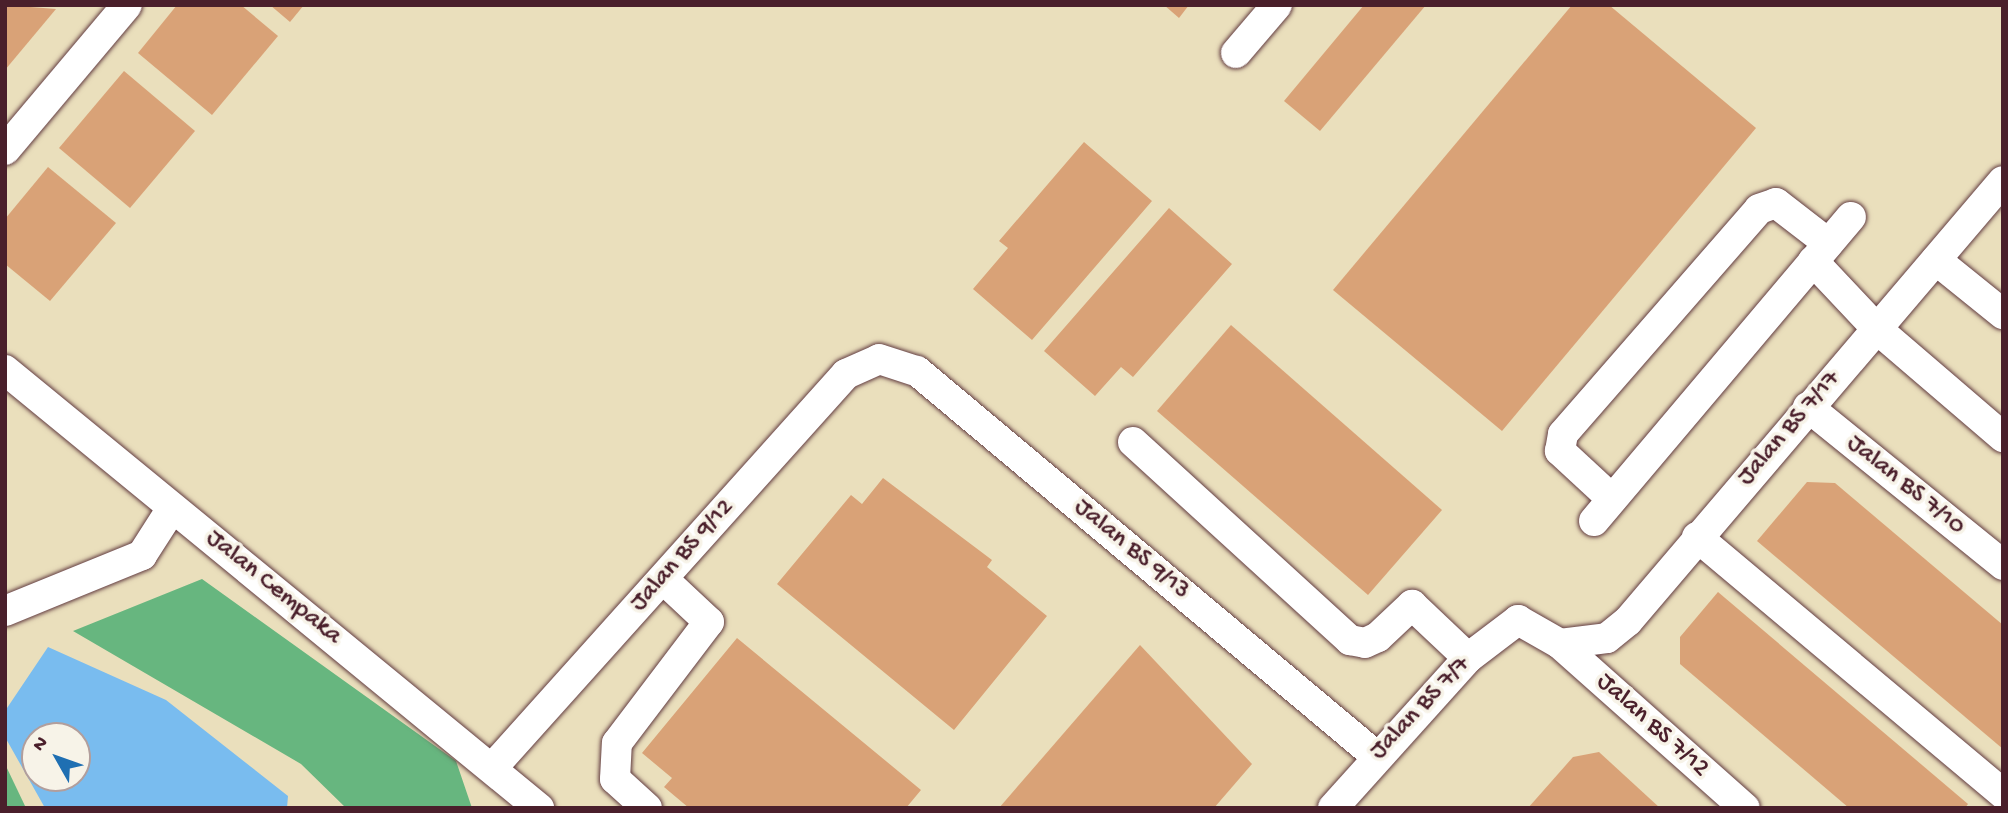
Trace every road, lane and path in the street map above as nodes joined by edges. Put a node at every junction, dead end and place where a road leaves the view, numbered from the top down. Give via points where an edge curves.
1 (127, 5) edge
2 (1277, 5) edge
3 (1237, 53) dead end
4 (5, 150) edge
5 (2003, 181) edge
6 (1851, 217) dead end
7 (1821, 252) junction
8 (1936, 260) junction
9 (2003, 314) edge
10 (1877, 329) junction
11 (879, 359) joint
12 (5, 370) edge
13 (1808, 407) junction
14 (2003, 437) edge
15 (1133, 442) dead end
16 (172, 508) junction
17 (1697, 537) junction
18 (2003, 565) edge
19 (663, 579) junction
20 (5, 611) edge
21 (1518, 620) joint
22 (1560, 644) junction
23 (1468, 658) junction
24 (1375, 755) junction
25 (494, 766) junction
26 (2003, 794) edge
27 (539, 808) edge
28 (647, 808) edge
29 (1333, 808) edge
30 (1745, 808) edge

1 - 4 street
2 - 3 street
5 - 8 street, Jalan BS 7/17
6 - 7 street
7 - 7 street via 1603,510 1560,451 1563,433 1759,209 1776,203
7 - 10 street
8 - 9 street
8 - 10 street, Jalan BS 7/17
10 - 13 street, Jalan BS 7/17
10 - 14 street
11 - 19 street, Jalan BS 9/12 via 846,374
11 - 24 street, Jalan BS 9/13 via 917,371
12 - 16 street, Jalan Cempaka
13 - 17 street, Jalan BS 7/17
13 - 18 street, Jalan BS 7/10
15 - 23 street via 1350,640 1366,643 1378,637 1412,605
16 - 20 street via 142,555
16 - 25 street, Jalan Cempaka
17 - 22 street, Jalan BS 7/17 via 1607,638
17 - 26 street
19 - 25 street, Jalan BS 9/12
19 - 28 street via 709,622 617,743 615,779
21 - 22 street, Jalan BS 7/12
21 - 23 street, Jalan BS 7/7
22 - 30 street, Jalan BS 7/12
23 - 24 street, Jalan BS 7/7
24 - 29 street, Jalan BS 7/7
25 - 27 street, Jalan Cempaka

